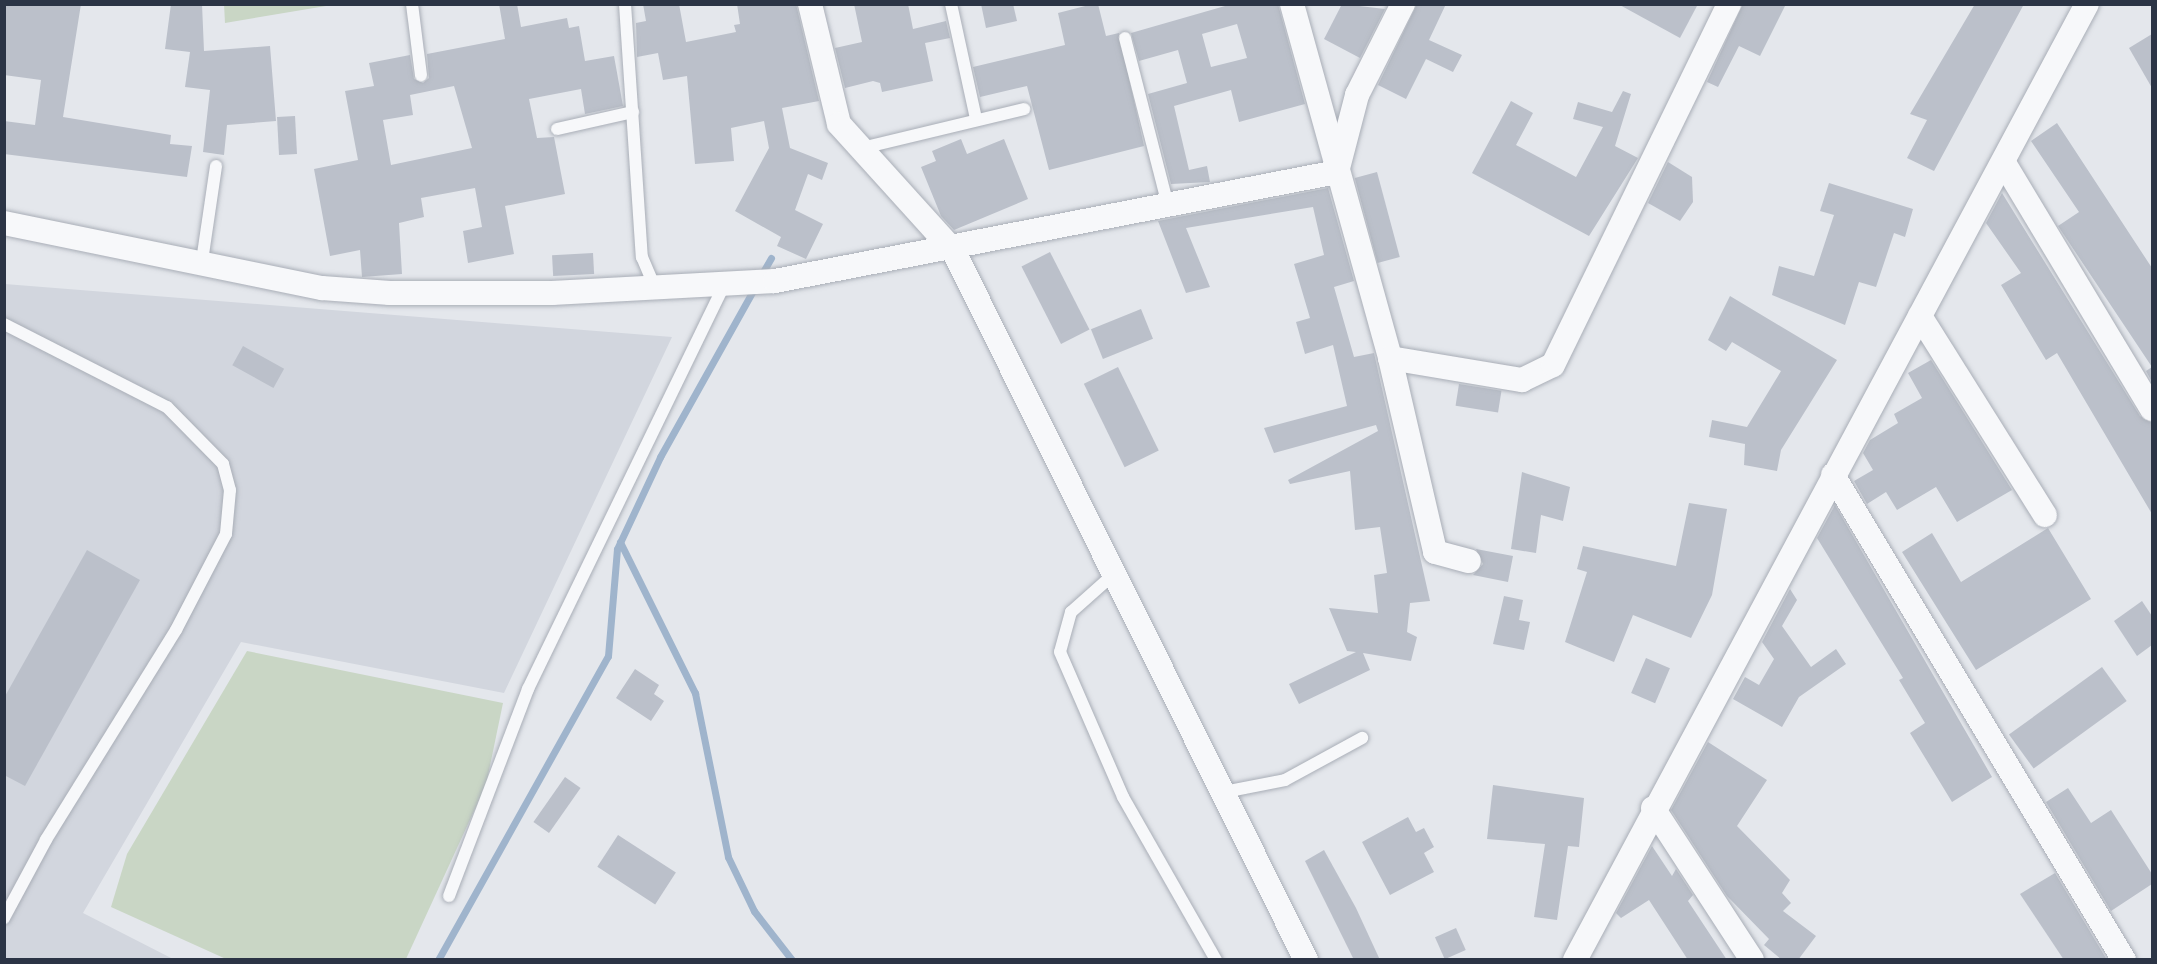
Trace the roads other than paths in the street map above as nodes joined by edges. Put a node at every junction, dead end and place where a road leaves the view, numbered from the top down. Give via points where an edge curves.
1 (412, 4) edge
2 (625, 4) edge
3 (810, 4) edge
4 (951, 4) edge
5 (1292, 4) edge
6 (1403, 4) edge
7 (1729, 4) edge
8 (2087, 4) edge
9 (1125, 38) dead end
10 (421, 75) dead end
11 (1024, 109) dead end
12 (633, 112) junction
13 (976, 119) junction
14 (557, 129) dead end
15 (857, 149) junction
16 (2004, 163) junction
17 (216, 166) dead end
18 (1337, 172) junction
19 (1168, 206) junction
20 (4, 223) edge
21 (954, 250) junction
22 (202, 261) junction
23 (736, 282) junction
24 (655, 287) junction
25 (1920, 316) junction
26 (4, 324) edge
27 (1390, 358) junction
28 (2152, 409) edge
29 (1833, 475) junction
30 (2045, 516) dead end
31 (1469, 561) dead end
32 (1115, 573) junction
33 (1362, 738) dead end
34 (1224, 792) junction
35 (1653, 808) junction
36 (449, 896) dead end
37 (4, 918) edge
38 (1216, 960) edge
39 (1306, 960) edge
40 (1575, 960) edge
41 (1752, 960) edge
42 (2124, 960) edge

1 - 10 lane
2 - 12 lane
3 - 15 street via 829,99
4 - 13 lane
5 - 18 street
6 - 18 street via 1357,95
7 - 27 street via 1553,365 1522,380
8 - 16 street
9 - 19 lane
11 - 13 lane
12 - 14 lane
12 - 24 lane via 642,257
13 - 15 lane
15 - 21 street
16 - 25 street
16 - 28 street
17 - 22 lane
18 - 19 street
18 - 27 street
19 - 21 street
20 - 22 street
21 - 23 street via 774,281
21 - 32 street
22 - 24 street via 322,288 390,293
23 - 24 street
23 - 36 lane via 528,689
25 - 29 street
25 - 30 street
26 - 37 lane via 167,407 223,464 230,490 226,534 176,630 46,840
27 - 31 street via 1435,552
29 - 35 street
29 - 42 street
32 - 34 street
32 - 38 lane via 1071,612 1060,652 1123,797
33 - 34 lane via 1286,780
34 - 39 street
35 - 40 street
35 - 41 street

